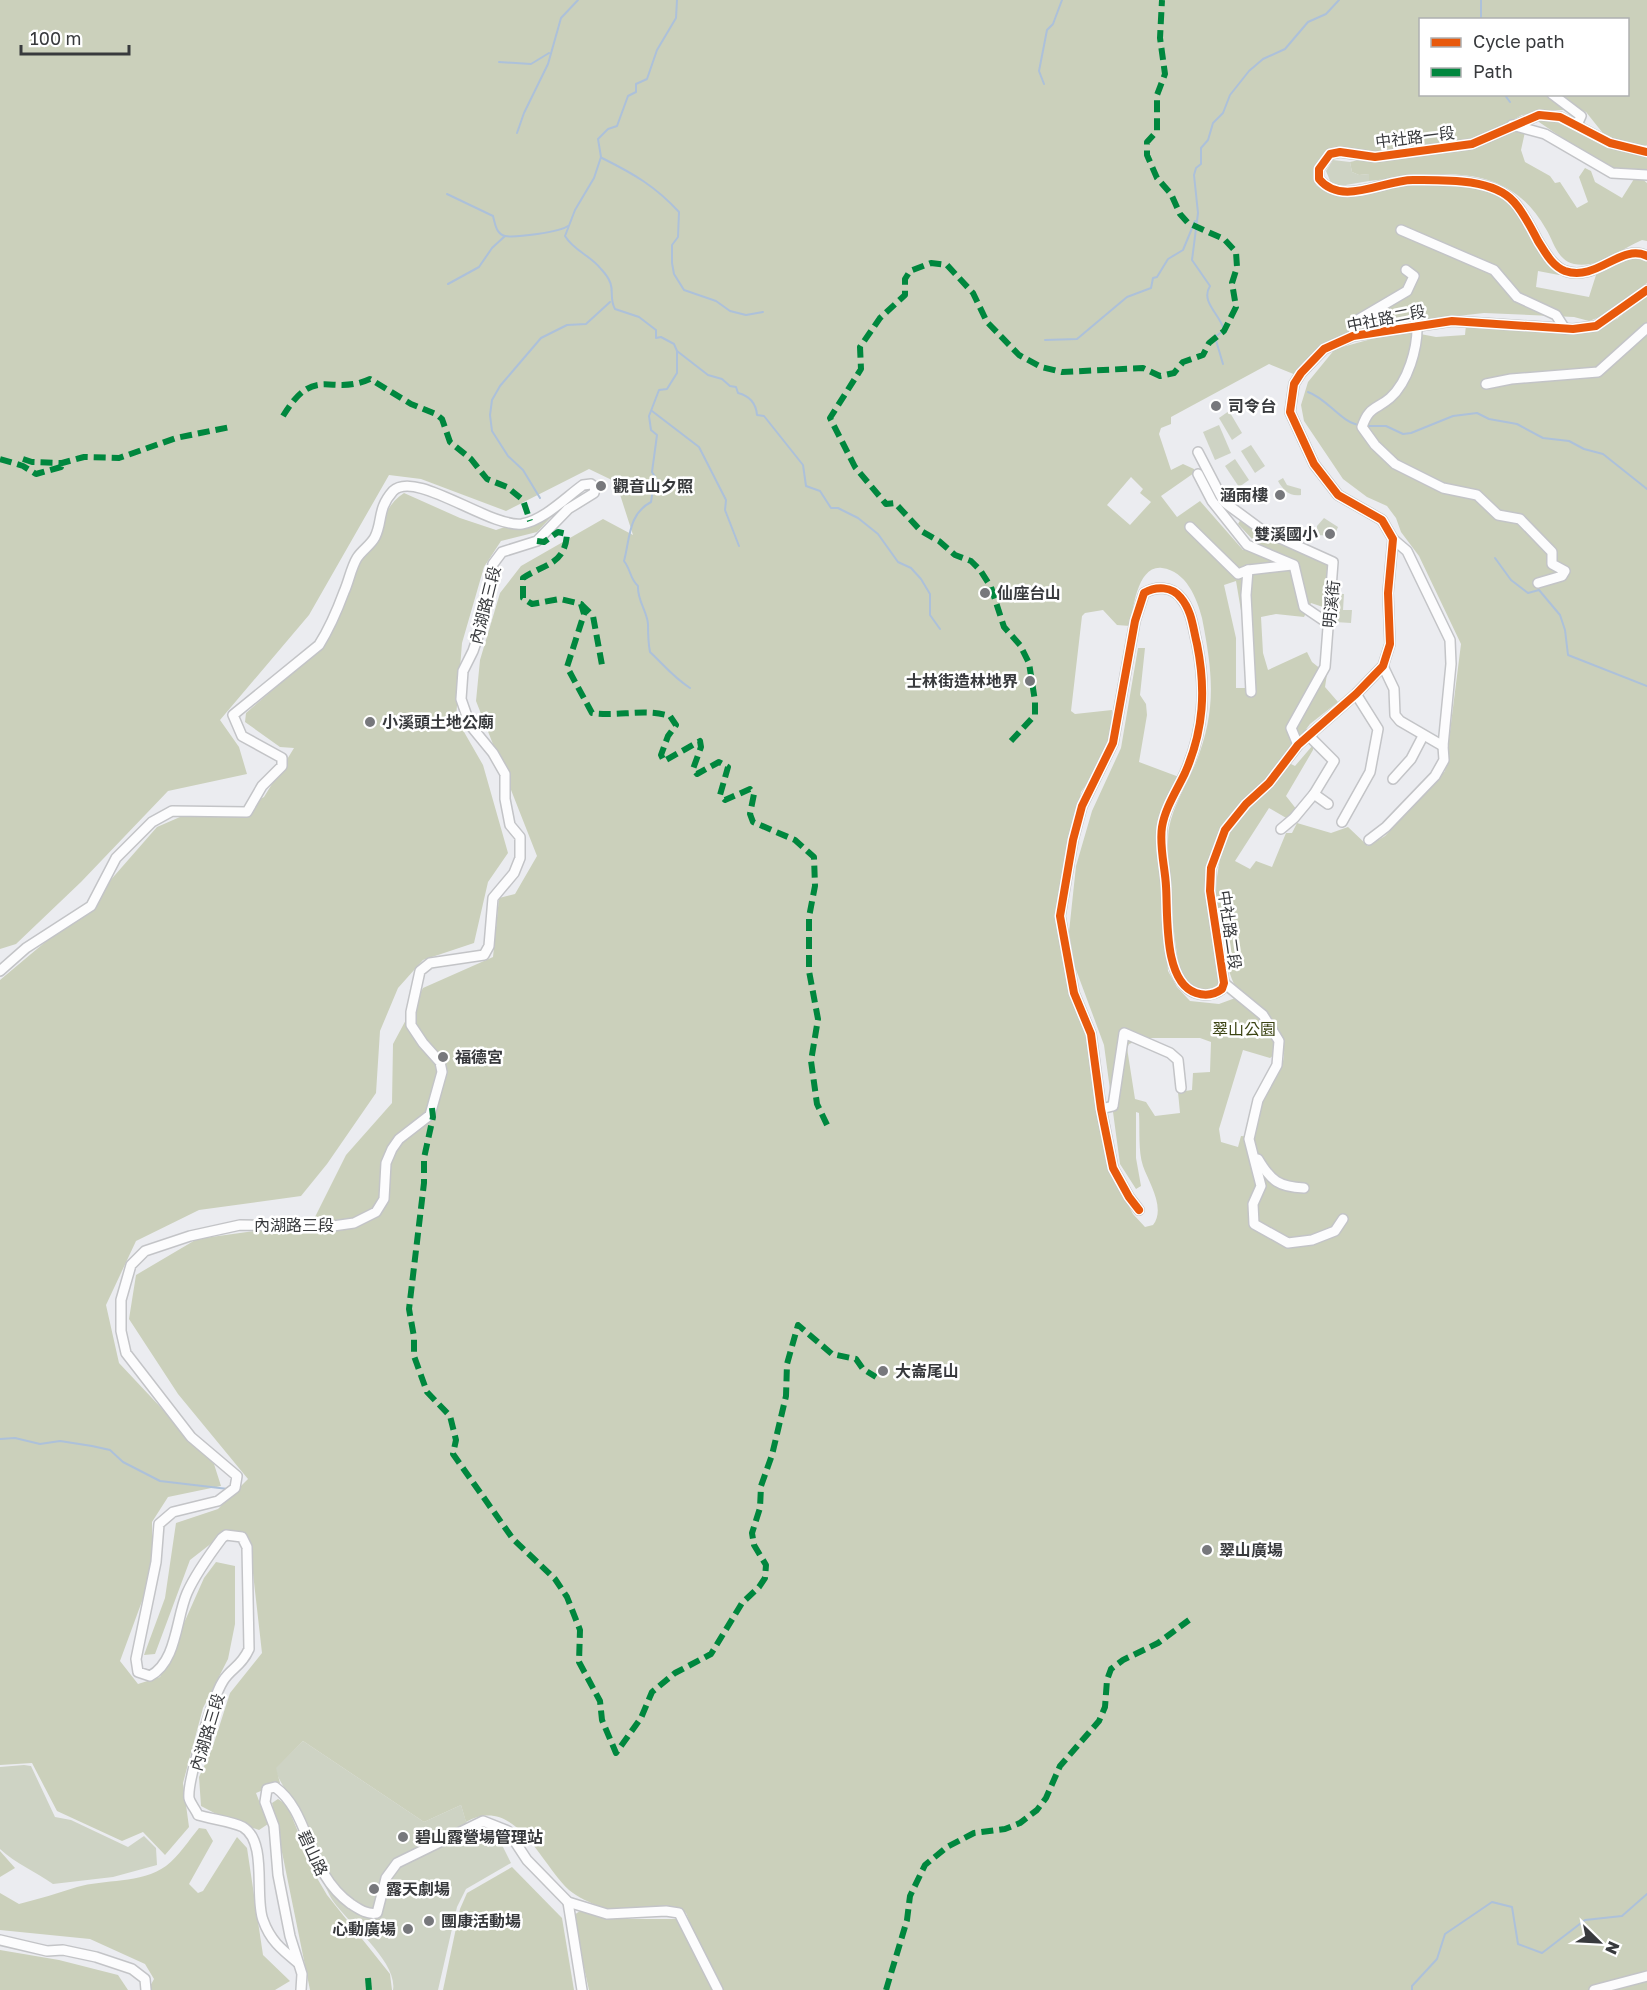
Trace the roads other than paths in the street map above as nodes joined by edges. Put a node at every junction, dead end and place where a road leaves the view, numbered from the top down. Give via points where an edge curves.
1 (1555, 96) edge
2 (1577, 124) junction
3 (1512, 125) junction
4 (1647, 152) edge
5 (1647, 175) edge
6 (1401, 230) dead end
7 (1647, 255) edge
8 (1406, 270) dead end
9 (1647, 290) edge
10 (1417, 324) junction
11 (1647, 328) edge
12 (1565, 329) junction
13 (1353, 336) junction
14 (1486, 384) dead end
15 (1198, 452) dead end
16 (1198, 474) dead end
17 (1190, 527) dead end
18 (1393, 539) junction
19 (1294, 565) junction
20 (1248, 570) junction
21 (1538, 583) dead end
22 (1329, 624) junction
23 (1383, 666) junction
24 (1251, 692) dead end
25 (1356, 694) junction
26 (1308, 735) junction
27 (1423, 736) junction
28 (1298, 745) junction
29 (1443, 746) junction
30 (1393, 779) dead end
31 (1314, 794) junction
32 (1328, 804) dead end
33 (1342, 822) dead end
34 (1281, 829) dead end
35 (1369, 840) dead end
36 (0, 971) edge
37 (1224, 983) junction
38 (1181, 1088) dead end
39 (1101, 1109) junction
40 (1254, 1152) junction
41 (1304, 1188) dead end
42 (1139, 1210) dead end
43 (1342, 1219) dead end
44 (568, 1902) junction
45 (0, 1940) edge
46 (297, 1962) junction
47 (1647, 1976) edge
48 (146, 1990) edge
49 (301, 1990) edge
50 (582, 1990) edge
51 (718, 1990) edge
52 (1594, 1990) edge

1 - 2 street via 1581,116
2 - 3 street, 中社路一段 via 1549,115
2 - 4 street, 中社路一段 via 1610,143
3 - 5 street via 1545,134 1612,173
3 - 7 street, 中社路一段 via 1472,144 1375,158 1330,154 1319,169 1319,179 1335,192 1412,180 1497,190 1513,200 1553,263 1564,271 1588,272 1634,252
6 - 12 street via 1494,270 1516,297 1556,315
8 - 13 street via 1414,276 1413,284 1356,321
9 - 12 street, 中社路二段 via 1596,326
10 - 12 street, 中社路二段 via 1452,321
10 - 13 street, 中社路二段
10 - 21 street via 1418,336 1403,383 1390,398 1367,412 1362,427 1395,464 1443,488 1477,495 1497,515 1520,519 1552,552 1552,564 1565,571 1562,576
11 - 14 street via 1598,372
13 - 18 street, 中社路二段 via 1324,349 1301,373 1294,384 1290,412 1326,483 1338,495 1382,520
15 - 22 street, 明溪街 via 1224,502 1262,530 1333,562
16 - 19 street via 1212,501 1246,545
17 - 20 street via 1238,574
18 - 23 street via 1388,592 1390,644
18 - 29 street, 中社路二段 via 1407,551 1450,640
19 - 20 street
19 - 22 street via 1304,607
20 - 24 street
22 - 28 street, 明溪街 via 1325,667 1291,728
23 - 25 street, 中社路二段
23 - 27 street via 1394,689 1395,715
25 - 26 street, 中社路二段
25 - 33 street via 1378,729 1370,772
26 - 28 street, 中社路二段
26 - 31 street via 1334,761
27 - 29 street
27 - 30 street via 1411,759
28 - 37 street, 中社路二段 via 1269,783 1234,817 1218,845 1210,891
29 - 35 street, 中社路二段 via 1444,760 1435,776
31 - 32 street
31 - 34 street
36 - 46 street, 內湖路三段 via 26,948 91,906 116,858 152,822 172,811 247,812 262,786 282,766 282,758 242,736 233,715 318,645 328,631 357,559 376,535 379,513 395,489 415,486 471,510 520,524 541,516 583,485 595,487 594,493 568,509 537,541 502,552 493,564 484,616 463,671 461,699 470,725 505,774 505,799 510,825 520,837 520,858 514,873 493,898 489,946 483,956 430,963 420,971 411,1025 440,1062 442,1072 430,1114 392,1149 386,1163 381,1206 371,1216 354,1223 240,1225 176,1240 137,1257 127,1273 121,1299 126,1353 191,1437 237,1476 235,1488 218,1501 173,1512 159,1524 156,1563 136,1659 138,1672 150,1676 159,1671 173,1644 187,1593 222,1538 242,1537 247,1547 249,1649 243,1662 223,1680 208,1720 189,1798 198,1815 242,1827 251,1835 258,1858 261,1918 275,1944
37 - 39 street, 中社路二段 via 1217,993 1197,993 1179,980 1172,962 1162,826 1195,746 1203,710 1203,686 1196,638 1186,606 1174,592 1156,588 1144,593 1140,601 1113,743 1083,806 1060,916 1074,993 1091,1034
37 - 40 street via 1263,1015 1279,1041 1277,1065 1258,1100 1249,1139
38 - 39 street via 1178,1060 1124,1033 1113,1106
39 - 42 street, 中社路二段 via 1113,1168
40 - 41 street via 1265,1171 1283,1187
40 - 43 street via 1261,1186 1253,1204 1254,1224 1288,1243 1312,1240 1335,1231
44 - 46 street, 碧山路 via 527,1860 508,1831 483,1821 398,1863 386,1878 377,1913 367,1913 339,1895 325,1880 293,1808 275,1787 267,1789 265,1802 274,1826 278,1875
44 - 50 street
44 - 51 street, 碧山路 via 607,1914 679,1913
45 - 48 street via 96,1957 132,1969 145,1979
46 - 49 street, 碧山路
47 - 52 street

